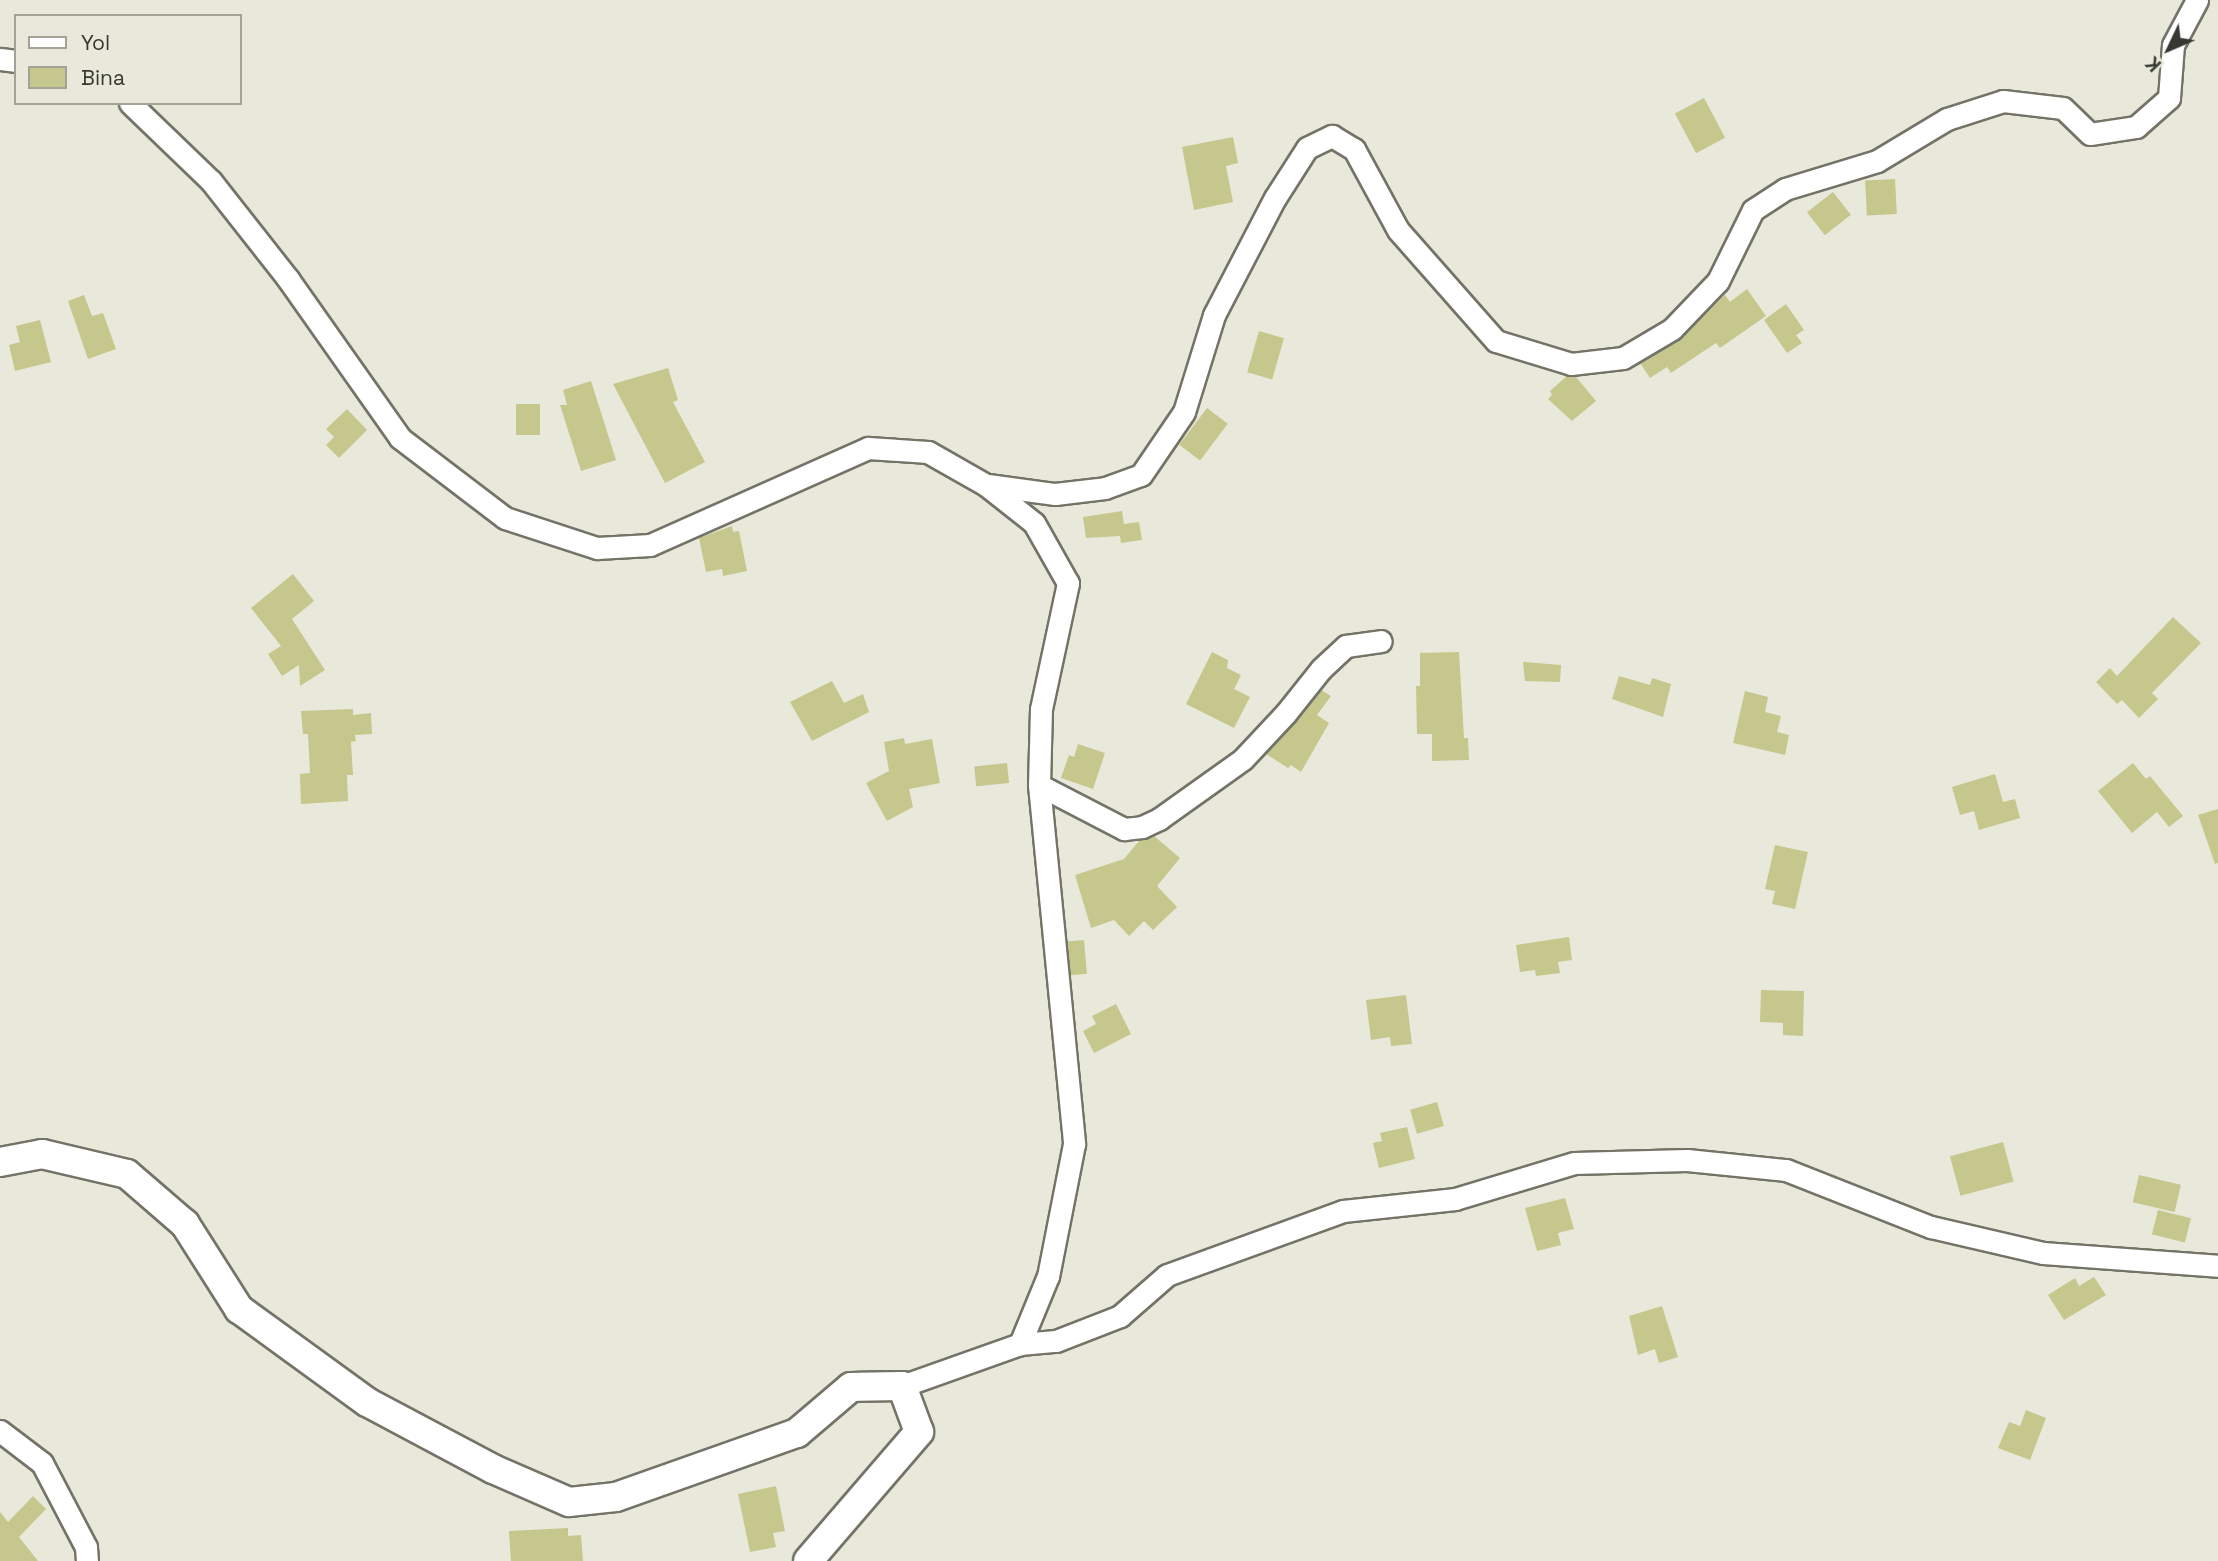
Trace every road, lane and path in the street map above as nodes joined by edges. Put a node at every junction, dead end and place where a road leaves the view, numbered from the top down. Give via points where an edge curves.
1 (2197, 0) edge
2 (132, 105) edge
3 (986, 485) junction
4 (1381, 641) dead end
5 (1039, 785) junction
6 (0, 1162) edge
7 (2218, 1266) edge
8 (1020, 1344) junction
9 (902, 1387) junction
10 (0, 1432) edge
11 (87, 1561) edge
12 (808, 1561) edge

1 - 3 street via 2173,45 2169,98 2136,127 2090,134 2063,108 2003,101 1947,119 1877,161 1785,189 1753,210 1718,281 1672,329 1623,358 1571,364 1496,341 1398,230 1354,149 1332,136 1307,148 1275,198 1214,315 1184,412 1141,475 1105,488 1055,494
2 - 3 street via 211,181 288,279 400,438 505,518 597,548 650,545 868,448 928,452
3 - 5 street via 1034,523 1068,583 1041,709
4 - 5 street via 1346,646 1243,759 1142,827 1124,829
5 - 8 street via 1074,1144 1048,1276
6 - 9 street via 42,1154 127,1174 185,1224 239,1309 367,1402 493,1469 569,1502 616,1497 797,1433 851,1387
7 - 8 street via 2043,1253 1931,1227 1786,1170 1687,1160 1574,1163 1455,1199 1343,1211 1167,1275 1121,1316 1056,1340
8 - 9 street
9 - 12 street via 919,1432
10 - 11 street via 43,1463 86,1547

